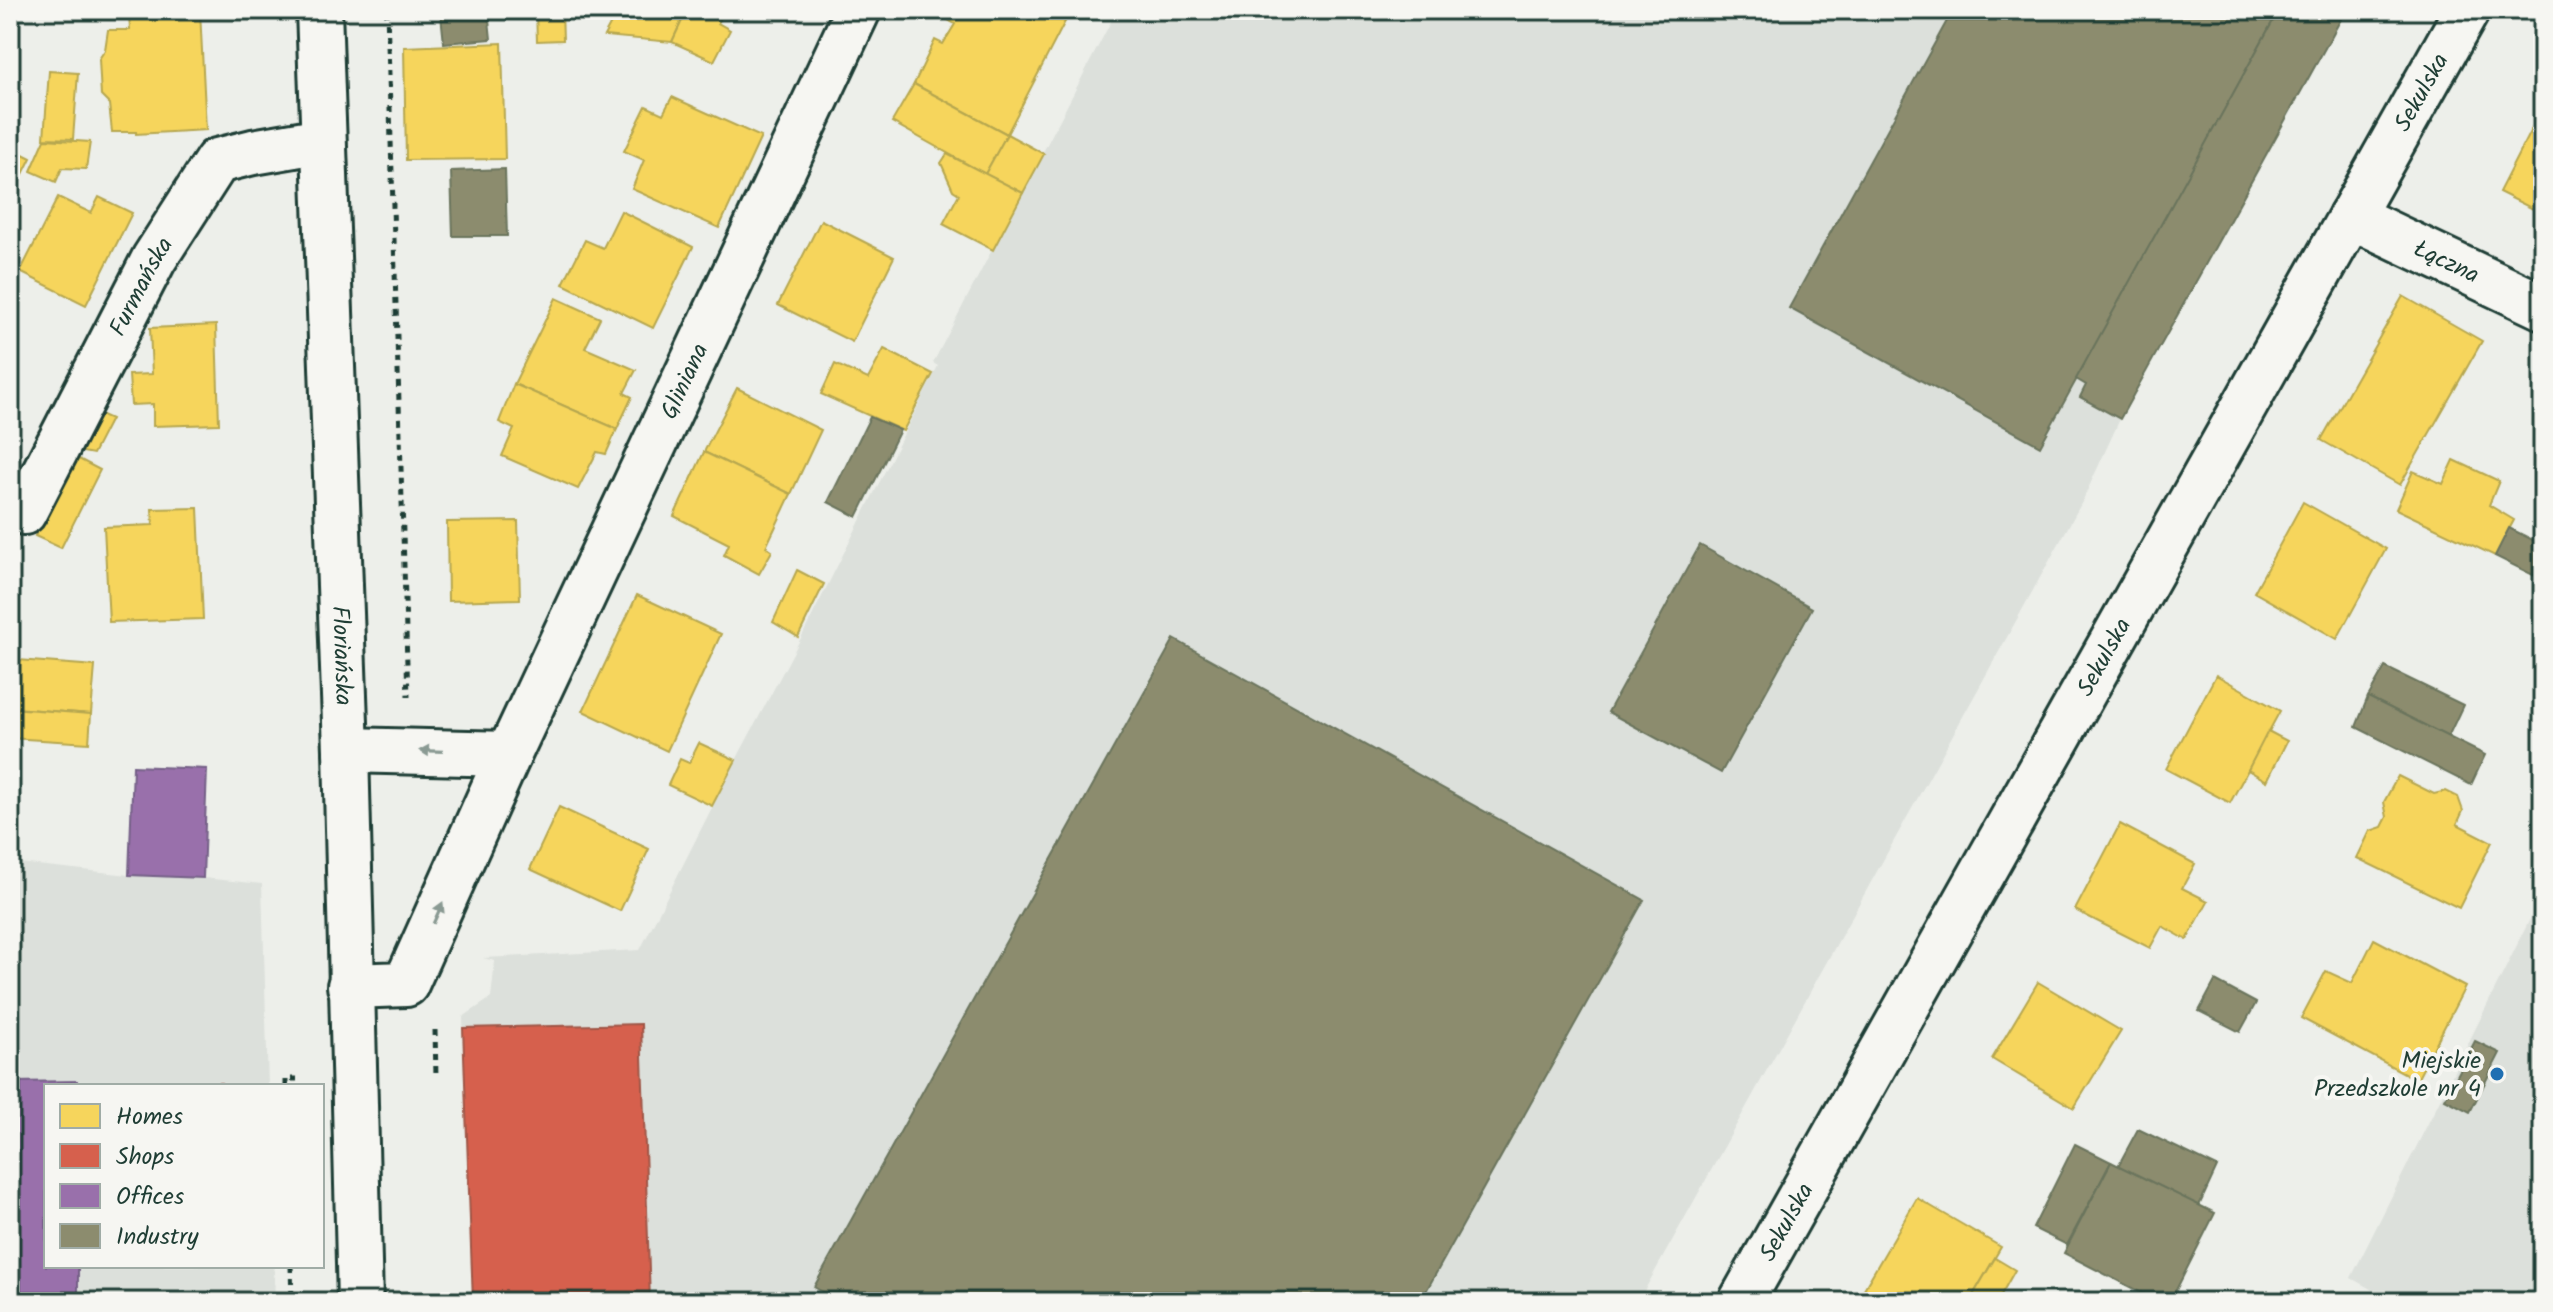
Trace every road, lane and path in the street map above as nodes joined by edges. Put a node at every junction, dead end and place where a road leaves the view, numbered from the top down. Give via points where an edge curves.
1 (319, 10) edge
2 (387, 10) edge
3 (858, 10) edge
4 (2467, 10) edge
5 (323, 140) junction
6 (2351, 216) junction
7 (2543, 307) edge
8 (24, 512) dead end
9 (346, 750) junction
10 (410, 750) junction
11 (509, 754) junction
12 (350, 986) junction
13 (291, 1268) edge
14 (292, 1302) edge
15 (360, 1302) edge
16 (1741, 1302) edge

1 - 5 street, Floriańska
2 - 10 path
3 - 11 street, Gliniana
4 - 6 street, Sekulska
5 - 8 street, Furmańska via 217,161 154,259
5 - 9 street, Floriańska
6 - 7 street, Łączna
6 - 16 street, Sekulska
9 - 10 street
9 - 12 street, Floriańska
11 -> 10 street
12 -> 11 street, Gliniana via 406,984
12 - 15 street, Floriańska
13 - 14 path

